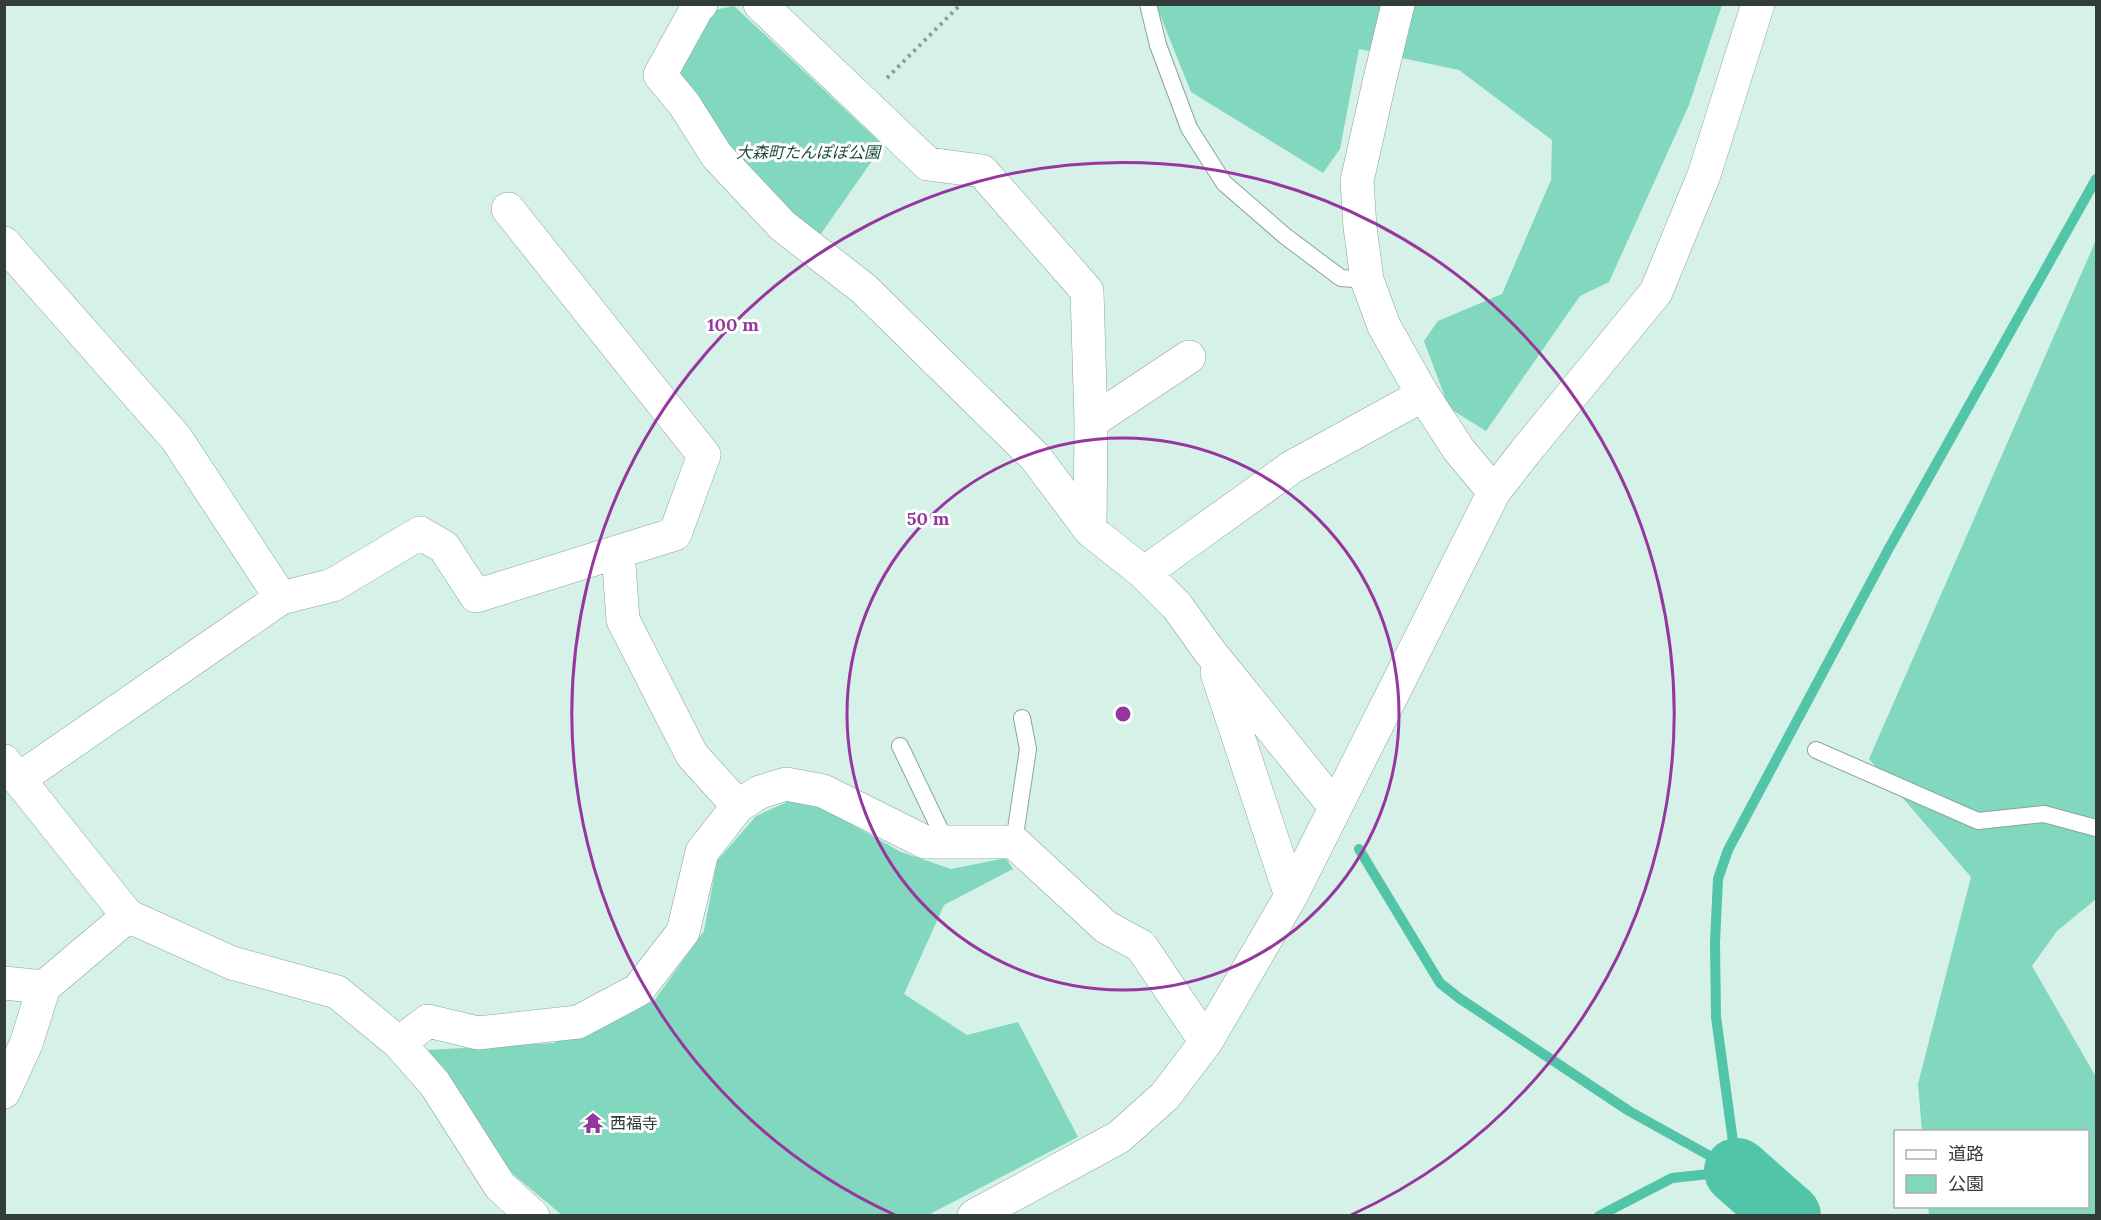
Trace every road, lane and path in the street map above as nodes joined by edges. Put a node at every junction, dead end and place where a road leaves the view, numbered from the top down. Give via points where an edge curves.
1 (701, 4) edge
2 (760, 4) edge
3 (961, 4) edge
4 (1148, 4) edge
5 (1398, 4) edge
6 (1758, 4) edge
7 (863, 102) junction
8 (508, 209) dead end
9 (4, 243) edge
10 (1367, 280) junction
11 (1190, 357) dead end
12 (1423, 395) junction
13 (1091, 422) junction
14 (1494, 492) junction
15 (1090, 530) junction
16 (618, 552) junction
17 (1144, 573) junction
18 (281, 598) junction
19 (1210, 652) junction
20 (1022, 718) dead end
21 (900, 746) dead end
22 (1816, 750) dead end
23 (12, 770) edge
24 (738, 806) junction
25 (1335, 807) junction
26 (2097, 828) edge
27 (1014, 842) junction
28 (947, 844) junction
29 (1291, 896) junction
30 (128, 916) junction
31 (4, 983) edge
32 (44, 987) junction
33 (1206, 1042) junction
34 (399, 1043) junction
35 (4, 1092) edge
36 (992, 1211) edge
37 (533, 1215) edge

1 - 15 street via 660,75 717,156 783,226 864,289 1036,458
2 - 7 street
3 - 7 path
4 - 10 lane via 1158,45 1189,128 1224,183 1341,278
5 - 10 street via 1357,181
6 - 14 street via 1704,175 1656,292
7 - 13 street via 928,164 982,171 1087,291
8 - 16 street via 704,455 675,534
9 - 18 street via 176,438
10 - 12 street via 1384,326
11 - 13 street
12 - 14 street via 1459,450
12 - 17 street via 1292,467
13 - 15 street
14 - 25 street
15 - 17 street
16 - 18 street via 476,596 444,547 420,533 333,585
16 - 24 street via 623,620 692,755
17 - 19 street via 1177,606
18 - 23 street
19 - 25 street
19 - 29 street
20 - 27 lane via 1028,749
21 - 28 lane
22 - 26 lane via 1977,821 2044,814
23 - 30 street
24 - 28 street via 760,792 786,784 823,791 925,842
24 - 34 street via 702,852 683,932 638,990 578,1022 478,1033 428,1021
25 - 29 street
27 - 28 street
27 - 33 street via 1106,927 1141,946
29 - 33 street
30 - 32 street
30 - 34 street via 232,963 337,992
31 - 32 street
32 - 35 street via 26,1044
33 - 36 street via 1165,1096 1119,1137
34 - 37 street via 435,1084 500,1186

